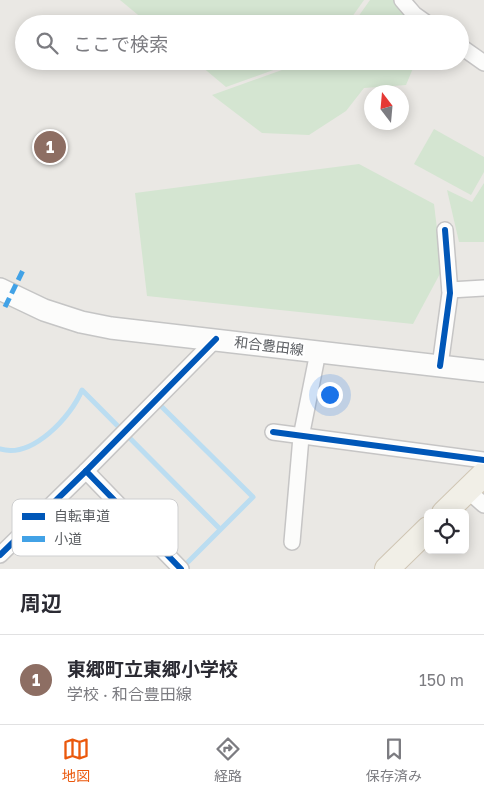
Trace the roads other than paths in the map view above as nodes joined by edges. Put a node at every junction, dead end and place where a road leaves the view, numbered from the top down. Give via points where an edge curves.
1 (402, 0) edge
2 (415, 15) edge
3 (469, 52) edge
4 (484, 63) edge
5 (445, 230) dead end
6 (484, 288) edge
7 (0, 289) edge
8 (450, 290) junction
9 (216, 339) junction
10 (318, 352) junction
11 (440, 366) junction
12 (484, 371) edge
13 (273, 432) dead end
14 (301, 437) junction
15 (484, 460) edge
16 (86, 471) junction
17 (484, 474) edge
18 (476, 497) edge
19 (57, 499) edge
20 (113, 499) edge
21 (452, 509) edge
22 (424, 533) edge
23 (292, 542) dead end
24 (12, 543) edge
25 (0, 555) edge
26 (168, 556) edge
27 (181, 569) edge
28 (387, 569) edge

1 - 2 street
3 - 4 street
5 - 8 street
6 - 8 street
7 - 9 main road, 和合豊田線 via 44,310 81,322
8 - 11 street
9 - 10 main road, 和合豊田線
9 - 16 street
10 - 11 main road, 和合豊田線
10 - 14 street
11 - 12 main road, 和合豊田線
13 - 14 street
14 - 15 street
14 - 23 street
16 - 19 street
16 - 20 street
17 - 18 main road
18 - 21 main road
22 - 28 main road
24 - 25 street
26 - 27 street

